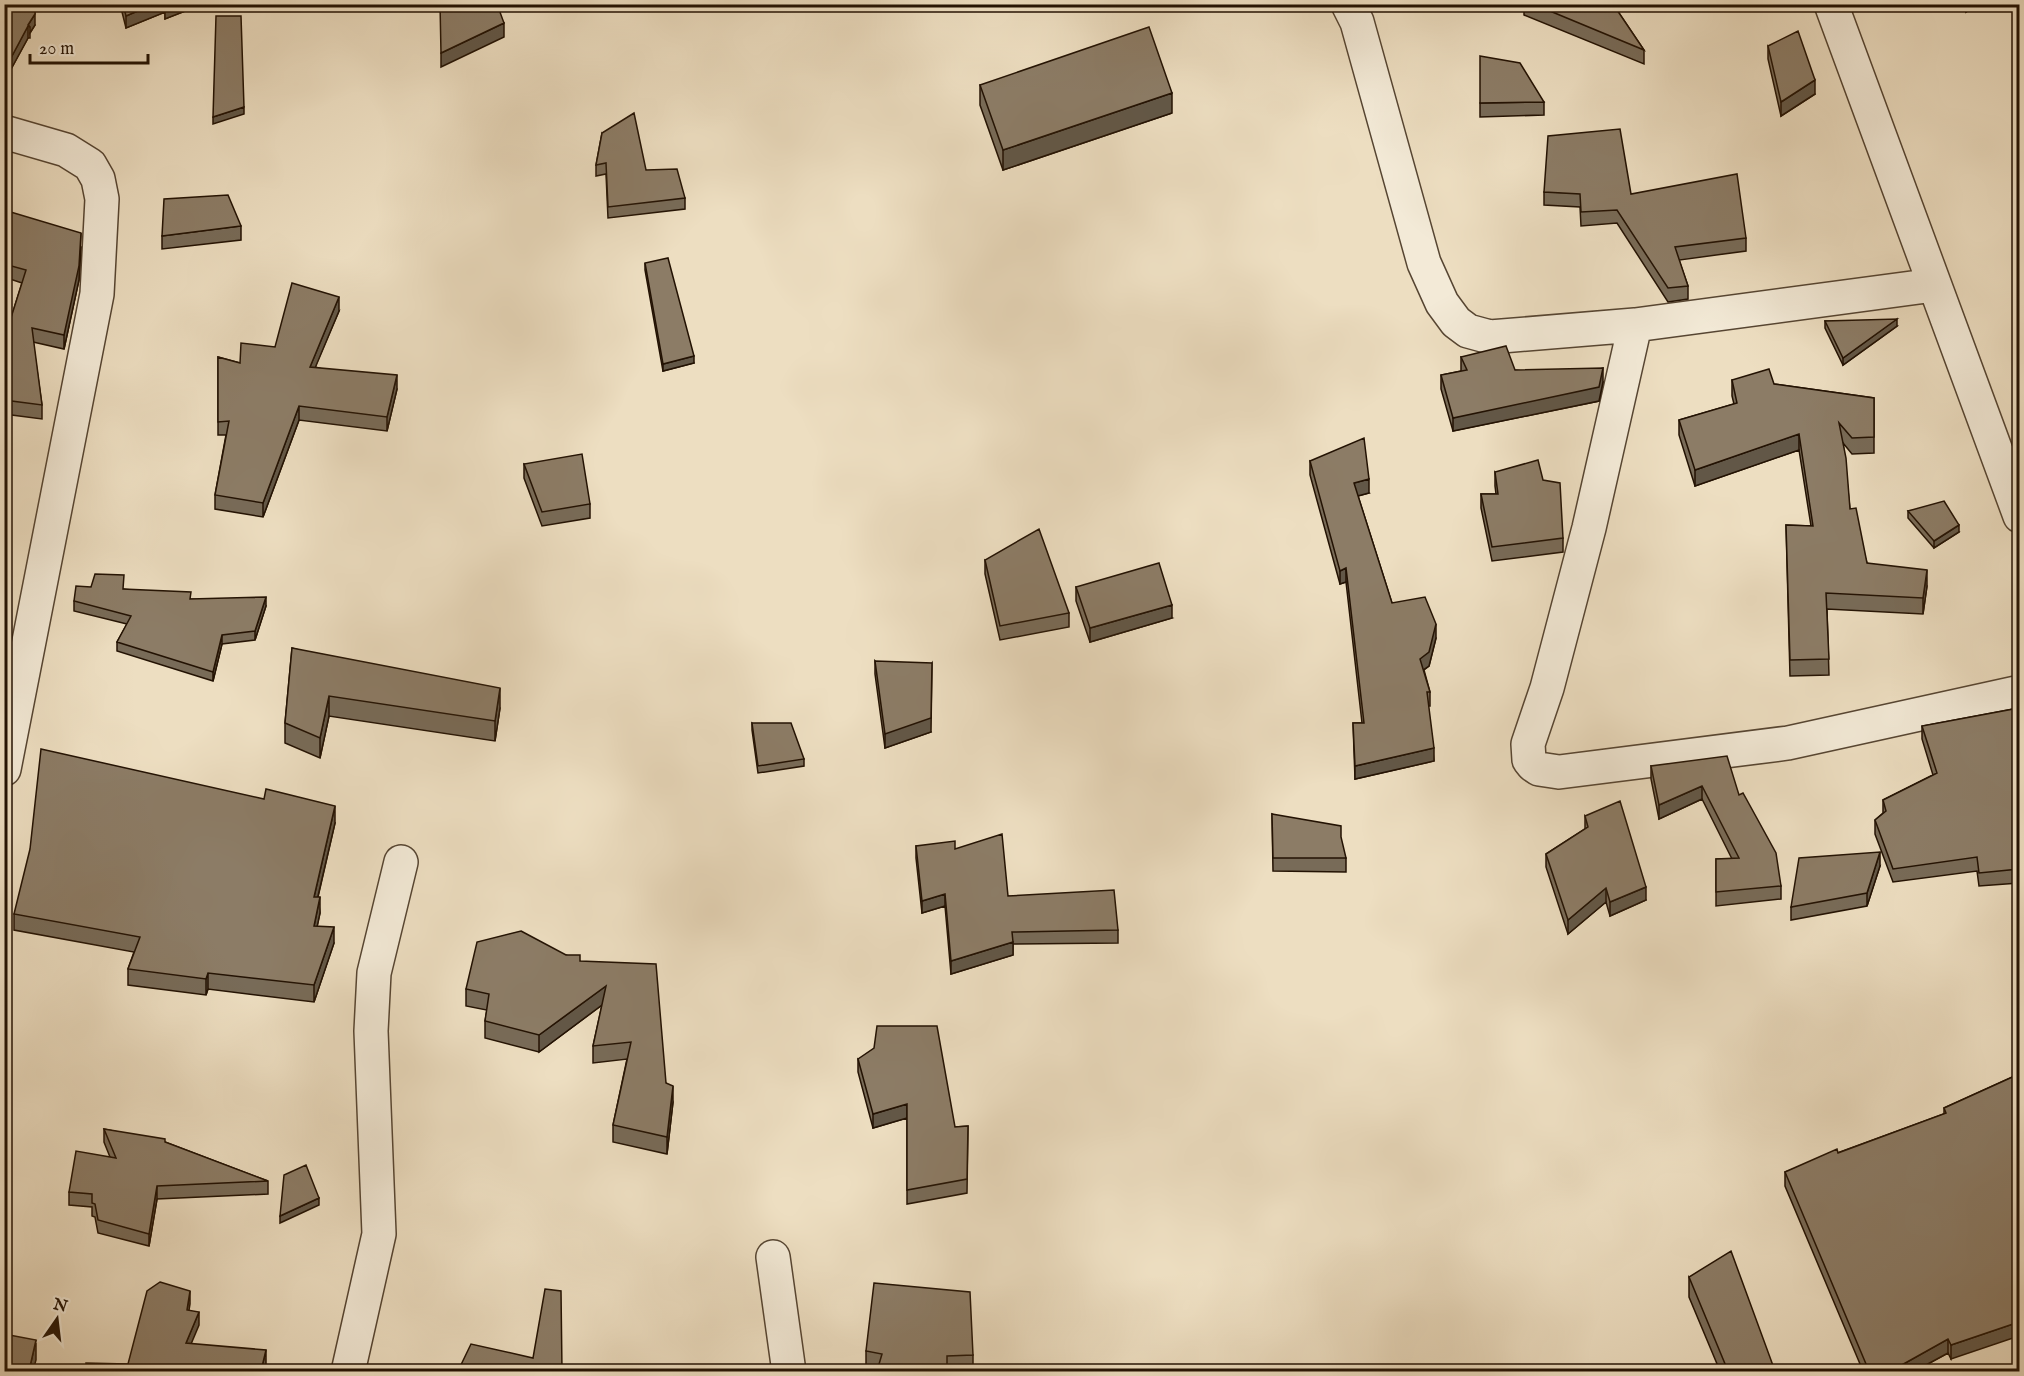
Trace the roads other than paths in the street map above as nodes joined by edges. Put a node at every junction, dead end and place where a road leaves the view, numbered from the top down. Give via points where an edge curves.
1 (1348, 4) edge
2 (1831, 4) edge
3 (4, 132) edge
4 (1934, 285) junction
5 (1635, 325) junction
6 (2019, 516) edge
7 (15, 664) edge
8 (2019, 692) edge
9 (4, 769) edge
10 (401, 862) dead end
11 (773, 1257) dead end
12 (348, 1371) edge
13 (789, 1371) edge

1 - 5 street via 1357,22 1424,263 1442,303 1456,322 1468,331 1490,337
2 - 4 street
3 - 7 street via 66,150 90,165 102,199 97,294
4 - 5 street
4 - 6 street
5 - 8 street via 1589,528 1547,688 1528,744 1533,765 1559,772 1788,743
7 - 9 street
10 - 12 street via 374,973 371,1031 379,1234
11 - 13 street

